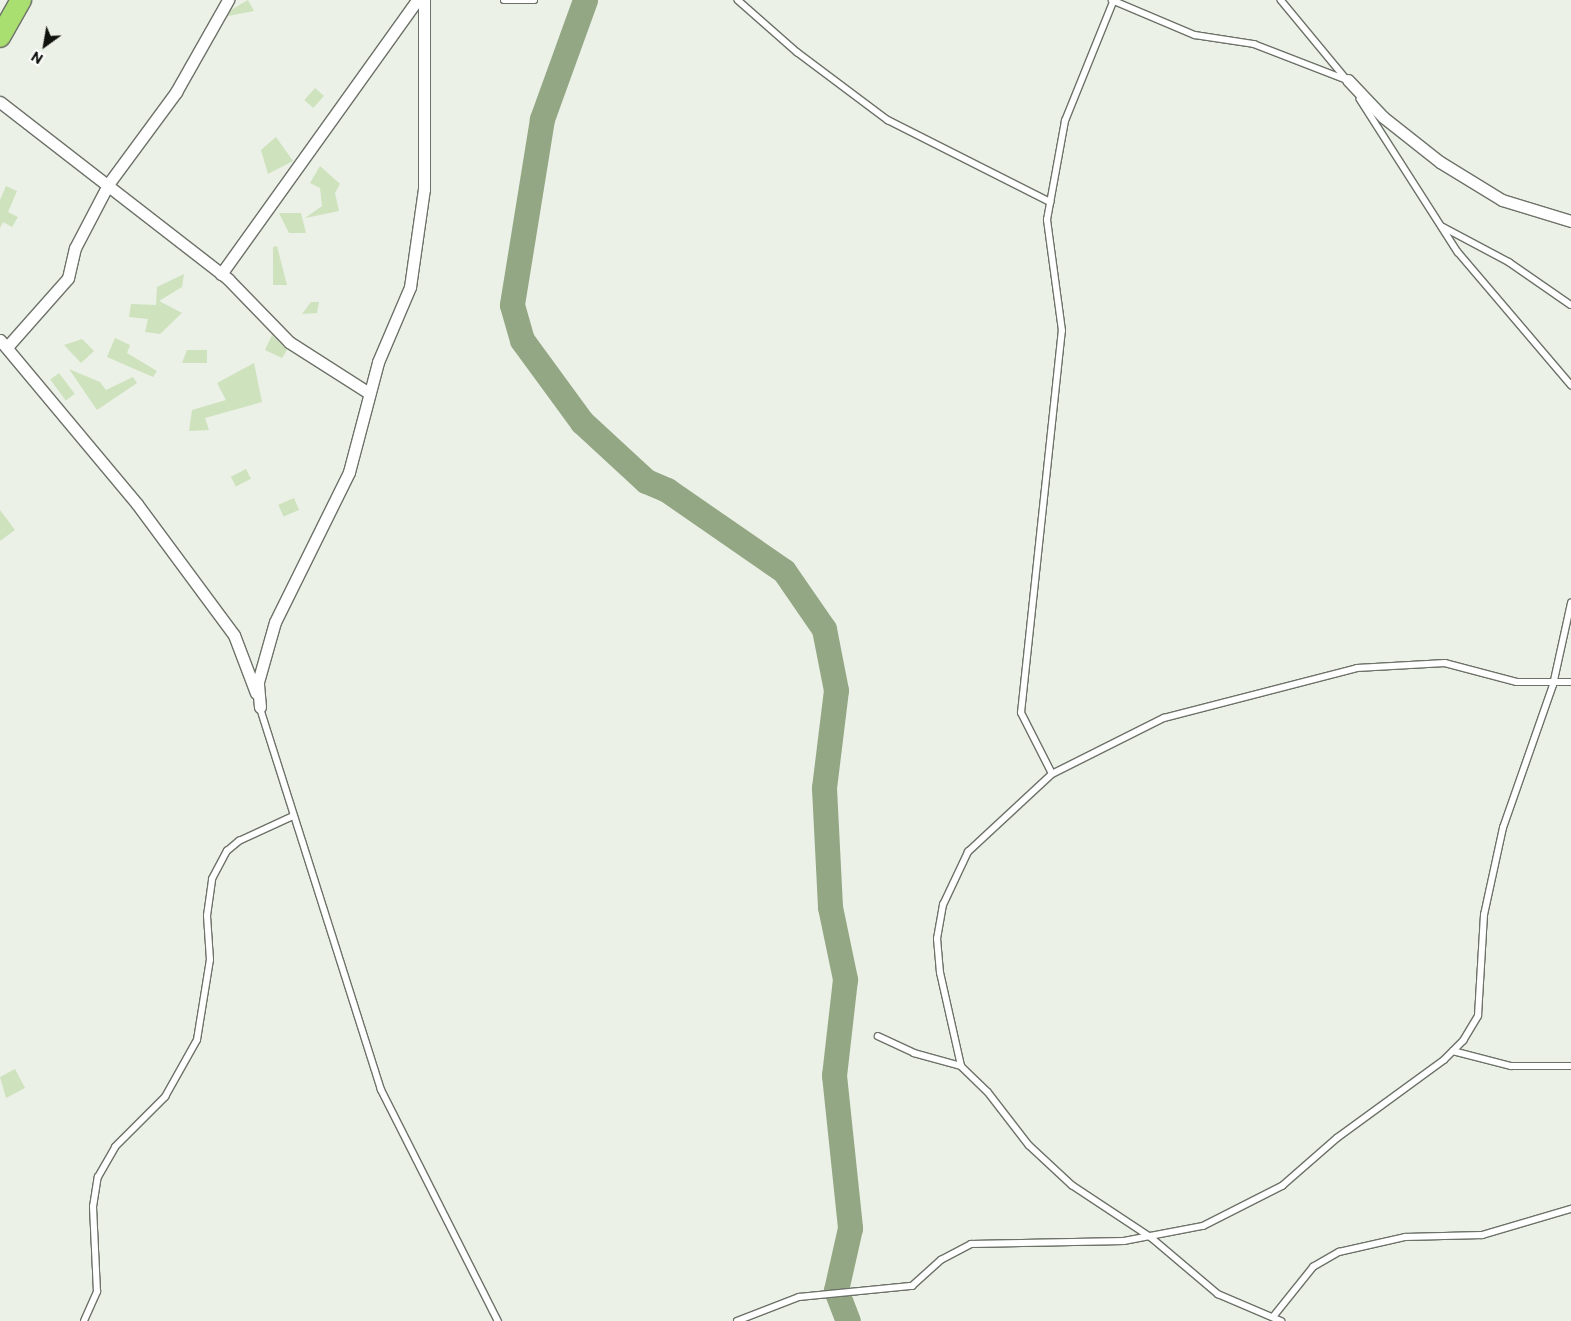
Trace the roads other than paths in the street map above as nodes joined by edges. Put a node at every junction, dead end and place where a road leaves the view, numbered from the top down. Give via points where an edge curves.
1 (21, 0) edge
2 (228, 0) edge
3 (417, 0) edge
4 (424, 0) edge
5 (504, 0) edge
6 (534, 0) edge
7 (738, 0) edge
8 (1113, 0) edge
9 (1281, 0) edge
10 (0, 37) edge
11 (1348, 80) junction
12 (0, 102) edge
13 (109, 183) junction
14 (1050, 202) junction
15 (1571, 222) edge
16 (1442, 226) junction
17 (220, 274) junction
18 (1571, 305) edge
19 (4, 344) edge
20 (1571, 385) edge
21 (369, 393) junction
22 (1571, 603) edge
23 (1571, 682) edge
24 (1553, 685) junction
25 (260, 707) junction
26 (1052, 774) junction
27 (293, 816) junction
28 (878, 1036) dead end
29 (1453, 1051) junction
30 (961, 1066) junction
31 (1571, 1066) edge
32 (1571, 1209) edge
33 (1152, 1238) junction
34 (1273, 1317) junction
35 (84, 1321) edge
36 (498, 1321) edge
37 (737, 1321) edge
38 (1281, 1321) edge

1 - 10 highway
2 - 13 street via 176,92
3 - 17 street
4 - 21 street via 424,189 419,226 410,287
5 - 6 lane
7 - 14 lane via 797,52 888,120
8 - 11 lane via 1195,36 1254,44
8 - 14 lane via 1065,121
9 - 11 lane
11 - 15 street via 1383,117 1440,162 1502,200
11 - 16 lane
12 - 13 street
13 - 17 street
13 - 19 street via 75,248 68,278
14 - 26 lane via 1047,220 1062,331 1021,713
16 - 18 lane via 1509,262
16 - 20 lane via 1497,302
17 - 21 street via 290,342
19 - 25 street via 138,504 234,635
21 - 25 street via 348,472 275,622 258,682
22 - 24 lane
23 - 24 lane
24 - 26 lane via 1517,682 1445,663 1358,668 1164,718
24 - 29 lane via 1503,828 1484,915 1478,1016
25 - 27 lane
26 - 30 lane via 968,852 943,905 937,939 940,973
27 - 35 lane via 239,841 228,850 212,879 207,916 209,968 197,1040 165,1097 115,1147 98,1176 93,1207 97,1292
27 - 36 lane via 382,1089
28 - 30 lane via 914,1053
29 - 31 lane via 1511,1066
29 - 33 lane via 1337,1138 1282,1186 1203,1226
30 - 33 lane via 988,1092 1029,1145 1065,1178
32 - 34 lane via 1482,1234 1405,1237 1339,1252 1313,1267
33 - 34 lane via 1218,1294
33 - 37 lane via 1069,1244 971,1244 941,1260 912,1286 891,1291 836,1290 799,1297
34 - 38 lane

